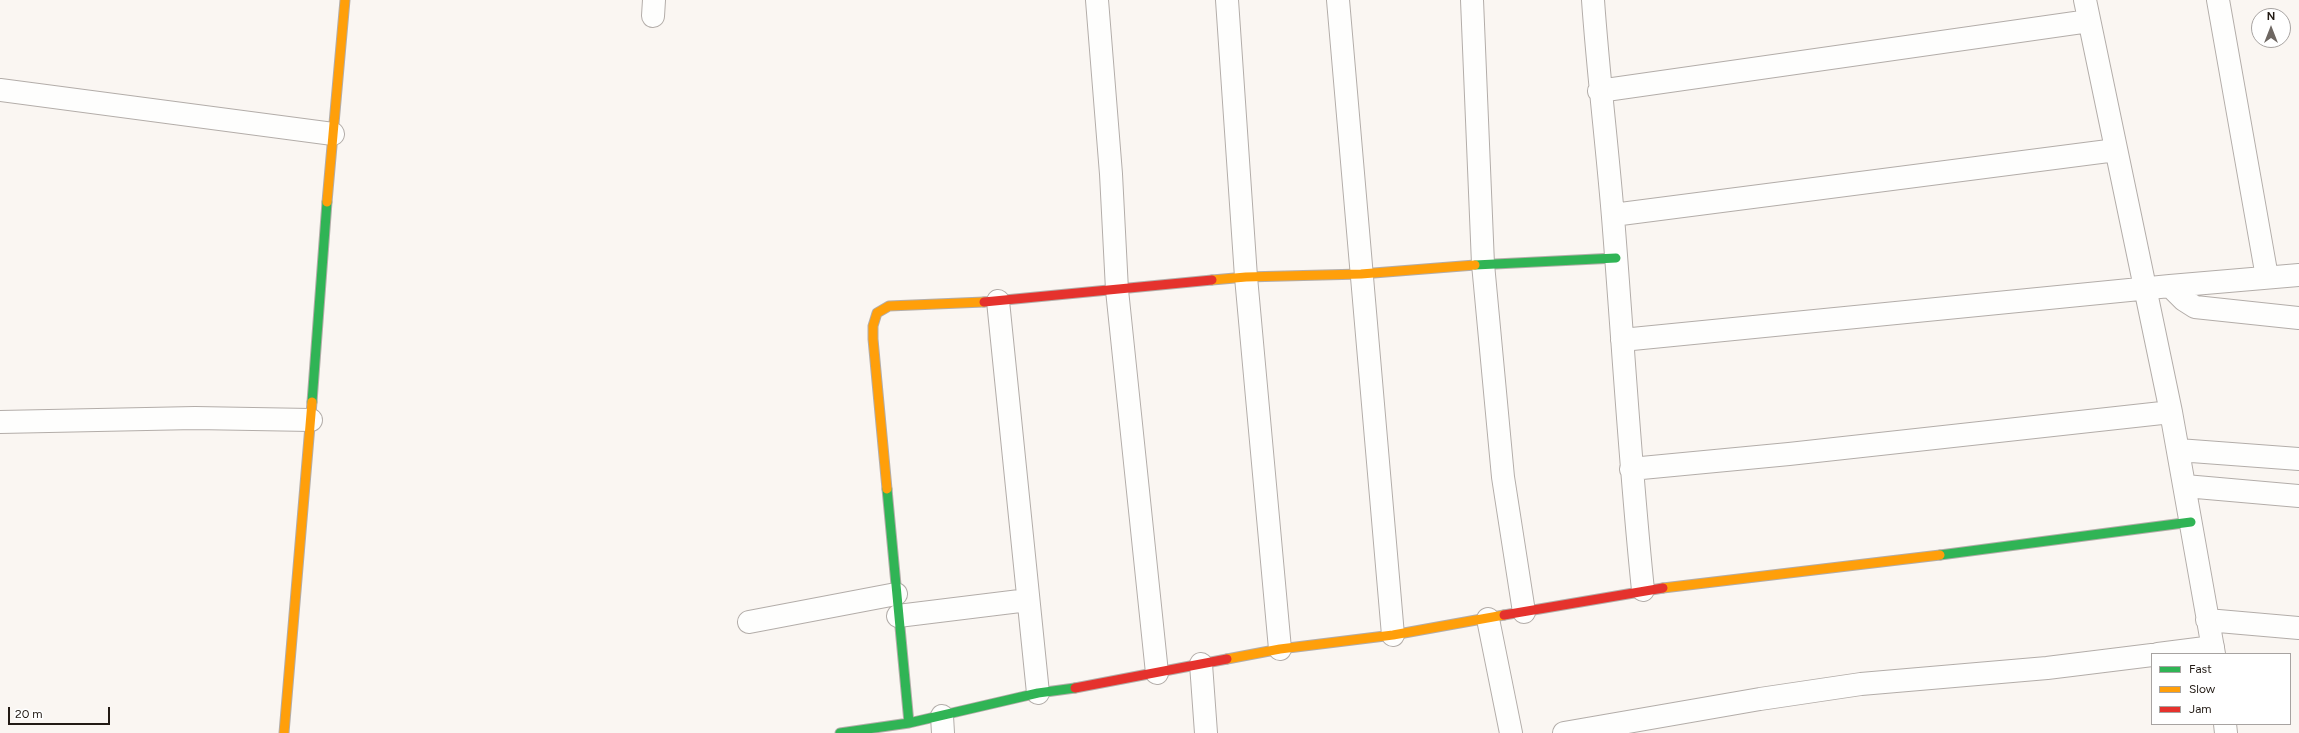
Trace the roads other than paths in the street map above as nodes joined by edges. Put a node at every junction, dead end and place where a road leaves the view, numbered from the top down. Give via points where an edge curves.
1 (345, 0) edge
2 (1097, 0) edge
3 (1227, 0) edge
4 (1338, 0) edge
5 (1472, 0) edge
6 (1593, 0) edge
7 (2085, 0) edge
8 (2218, 0) edge
9 (2089, 21) junction
10 (0, 90) edge
11 (1600, 91) junction
12 (333, 134) junction
13 (2116, 150) junction
14 (1613, 214) junction
15 (1616, 258) junction
16 (1483, 264) junction
17 (1361, 274) junction
18 (2299, 275) edge
19 (1246, 277) junction
20 (2267, 277) junction
21 (2170, 286) junction
22 (2145, 288) junction
23 (1117, 290) junction
24 (998, 301) junction
25 (2299, 318) edge
26 (1622, 340) junction
27 (2171, 412) junction
28 (311, 420) junction
29 (0, 422) edge
30 (2178, 450) junction
31 (2299, 459) edge
32 (1631, 469) junction
33 (2185, 486) junction
34 (2299, 496) edge
35 (2191, 522) junction
36 (1643, 590) junction
37 (896, 594) junction
38 (1028, 600) junction
39 (1524, 612) junction
40 (898, 616) junction
41 (1488, 619) junction
42 (2207, 620) junction
43 (749, 622) dead end
44 (2299, 628) edge
45 (1392, 635) junction
46 (1280, 649) junction
47 (2213, 651) edge
48 (2176, 653) edge
49 (2151, 655) edge
50 (1201, 664) junction
51 (1157, 673) junction
52 (1038, 694) junction
53 (908, 723) junction
54 (942, 725) edge
55 (284, 733) edge
56 (840, 733) edge
57 (1206, 733) edge
58 (1511, 733) edge
59 (1564, 733) edge

1 - 12 street
2 - 23 street
3 - 19 street
4 - 17 street
5 - 16 street
6 - 11 street
7 - 9 street
8 - 20 street
9 - 11 street
9 - 13 street
10 - 12 street
11 - 14 street
12 - 28 street via 316,328
13 - 14 street
13 - 22 street
14 - 15 street
15 - 16 street
15 - 26 street
16 - 17 street
16 - 39 street via 1503,477
17 - 19 street
17 - 45 street
18 - 20 street
19 - 23 street
19 - 46 street
20 - 21 street
21 - 22 street
21 - 25 street via 2195,307
22 - 26 street
22 - 27 street
23 - 24 street
23 - 51 street
24 - 37 street via 889,306 877,313 874,339
24 - 38 street
26 - 32 street
27 - 30 street
27 - 32 street
28 - 29 street via 195,418
28 - 55 street
30 - 31 street
30 - 33 street
32 - 36 street
33 - 34 street
33 - 35 street
35 - 36 street
35 - 42 street
36 - 39 street
37 - 40 street
37 - 43 street
38 - 40 street
38 - 52 street
39 - 41 street
40 - 53 street
41 - 45 street
41 - 58 street
42 - 44 street
42 - 47 street
45 - 46 street
46 - 50 street
47 - 48 street
49 - 59 street via 1861,684
50 - 51 street
50 - 57 street
51 - 52 street
52 - 54 street
53 - 54 street
53 - 56 street

